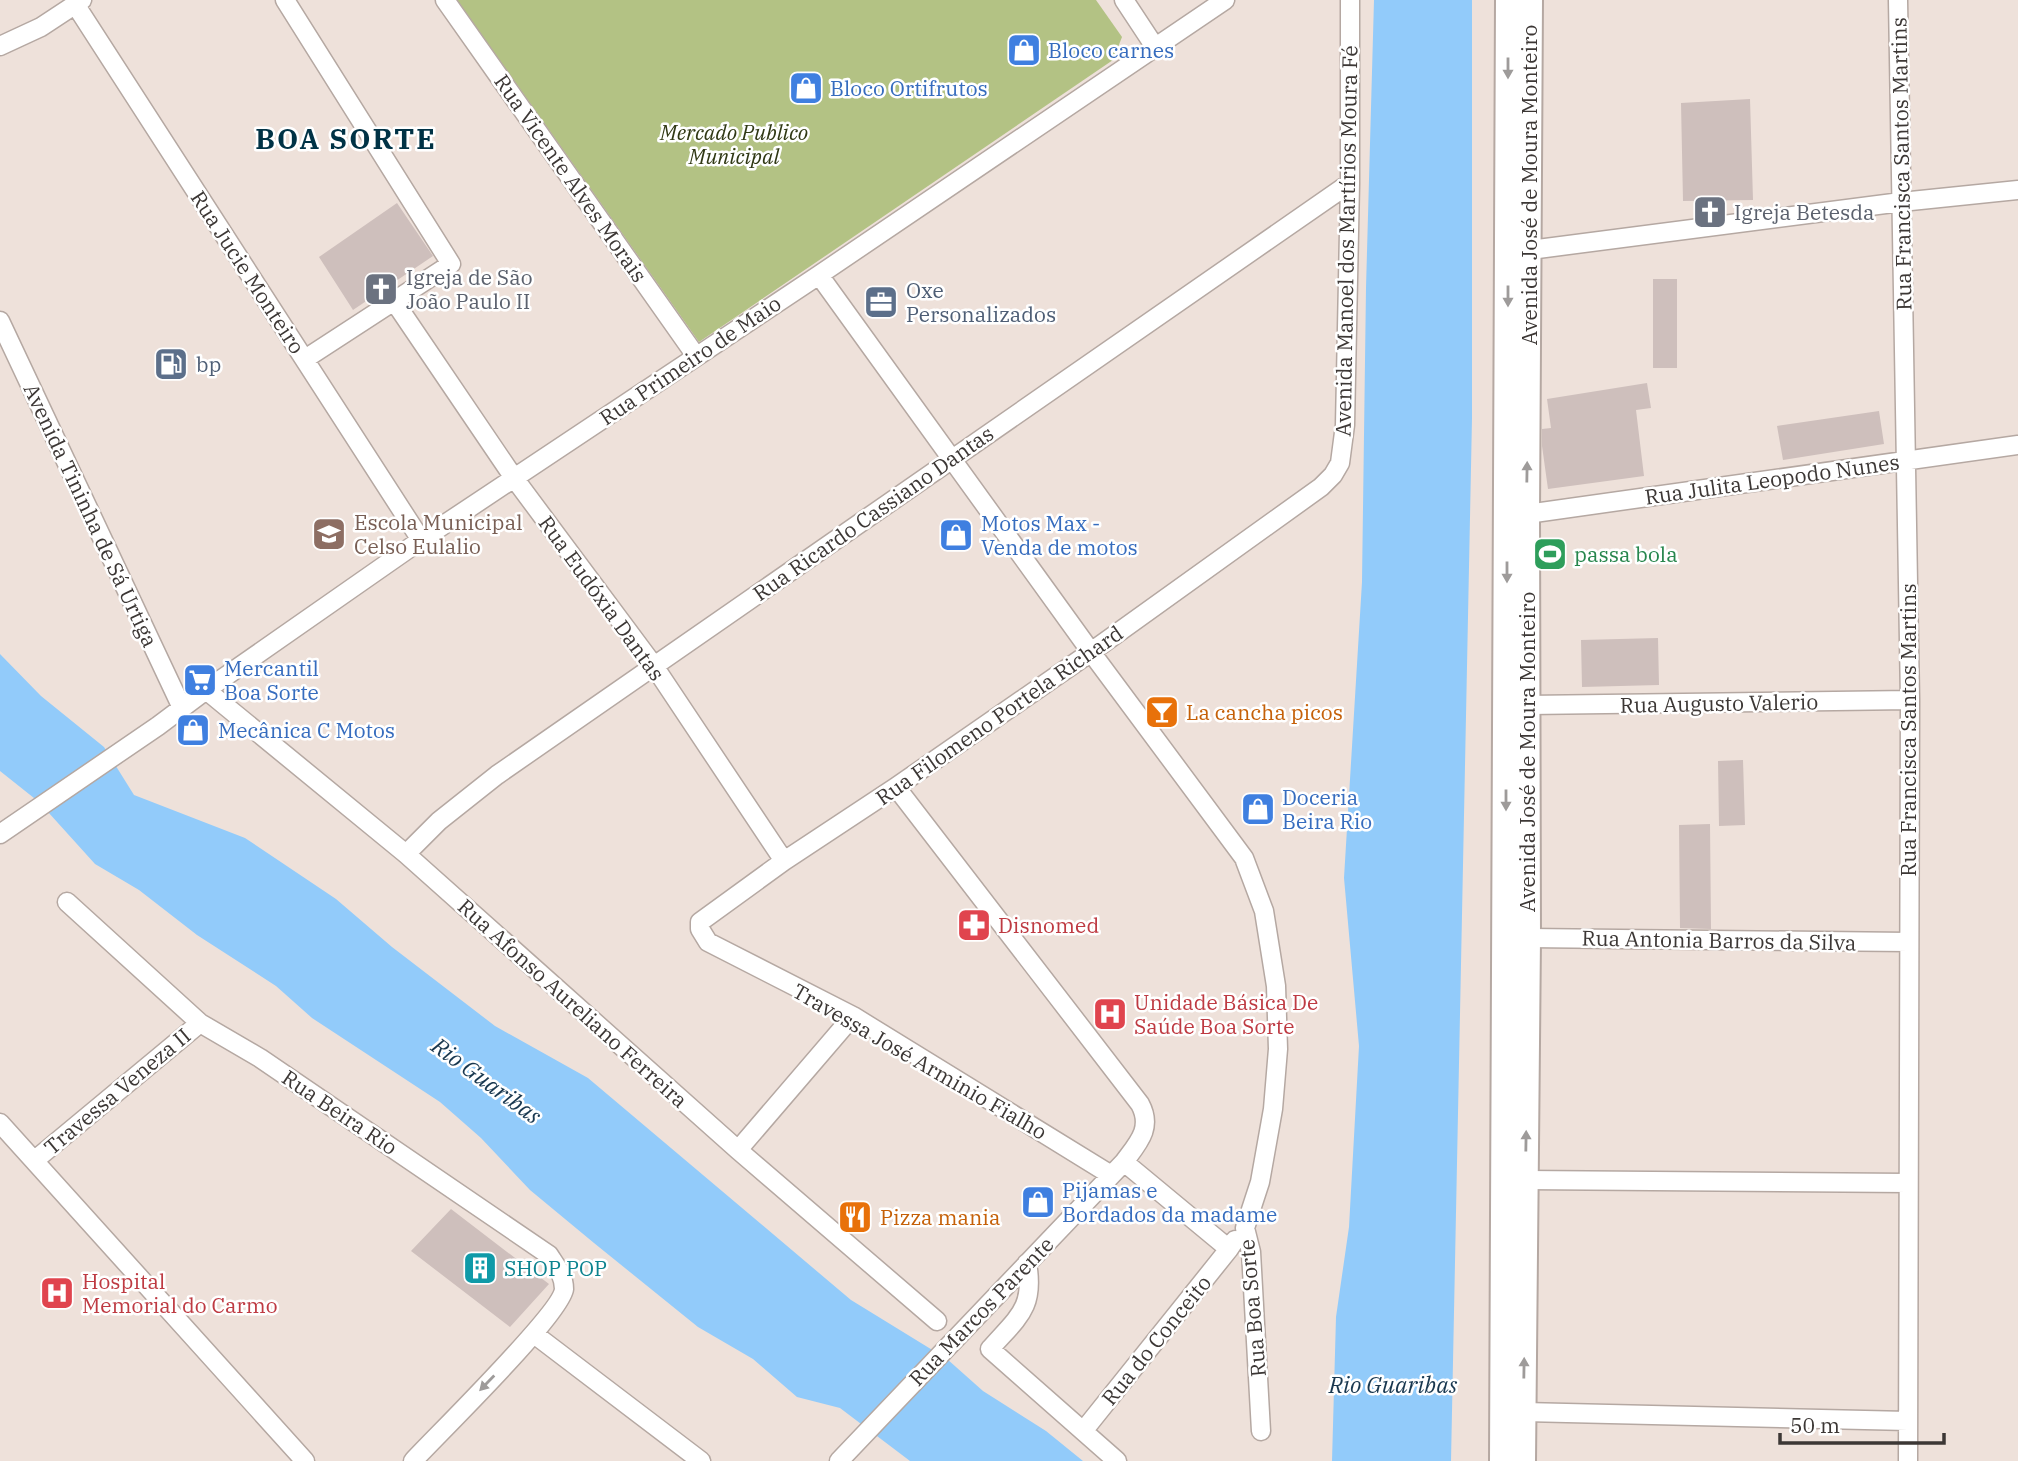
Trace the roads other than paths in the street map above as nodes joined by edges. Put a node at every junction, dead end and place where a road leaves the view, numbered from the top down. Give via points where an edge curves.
1 (285, 0) edge
2 (445, 0) edge
3 (1124, 0) edge
4 (1225, 0) edge
5 (1349, 0) edge
6 (1508, 0) edge
7 (1530, 0) edge
8 (1898, 0) edge
9 (79, 2) edge
10 (0, 46) edge
11 (1156, 47) junction
12 (1350, 183) junction
13 (2018, 190) edge
14 (1901, 202) junction
15 (1530, 250) junction
16 (819, 275) junction
17 (394, 301) junction
18 (0, 321) edge
19 (696, 356) junction
20 (305, 359) junction
21 (2018, 445) edge
22 (953, 457) junction
23 (1905, 460) junction
24 (514, 478) junction
25 (1297, 505) joint
26 (1527, 514) junction
27 (421, 540) junction
28 (1091, 652) junction
29 (654, 666) junction
30 (206, 690) junction
31 (1910, 700) junction
32 (1528, 705) junction
33 (182, 708) junction
34 (896, 787) junction
35 (0, 834) edge
36 (406, 854) junction
37 (784, 861) junction
38 (68, 902) dead end
39 (700, 922) joint
40 (1528, 938) junction
41 (1909, 942) junction
42 (853, 1016) junction
43 (200, 1023) junction
44 (0, 1123) edge
45 (738, 1150) junction
46 (35, 1160) junction
47 (1117, 1168) junction
48 (1525, 1180) junction
49 (1908, 1183) junction
50 (1245, 1228) junction
51 (1229, 1249) junction
52 (1027, 1263) junction
53 (937, 1321) dead end
54 (534, 1334) junction
55 (1523, 1412) junction
56 (1908, 1421) junction
57 (1084, 1430) junction
58 (1261, 1431) dead end
59 (842, 1458) edge
60 (305, 1461) edge
61 (413, 1461) edge
62 (701, 1461) edge
63 (1117, 1461) edge
64 (1502, 1461) edge
65 (1523, 1461) edge
66 (1908, 1461) edge

1 - 17 street via 451,264
2 - 19 street, Rua Vicente Alves Morais
3 - 11 street
4 - 11 street, Rua Primeiro de Maio
5 - 12 street, Avenida Manoel dos Martírios Moura Fé
6 -> 64 main road, Avenida José de Moura Monteiro
7 - 15 main road, Avenida José de Moura Monteiro
8 - 14 street, Rua Francisca Santos Martins
9 - 10 street
9 - 20 street, Rua Jucie Monteiro
11 - 16 street, Rua Primeiro de Maio
12 - 22 street, Rua Ricardo Cassiano Dantas
12 - 25 street, Avenida Manoel dos Martírios Moura Fé via 1343,450 1333,475
13 - 14 street
14 - 15 street
14 - 23 street, Rua Francisca Santos Martins
26 -> 15 main road, Avenida José de Moura Monteiro
16 - 19 street, Rua Primeiro de Maio
16 - 22 street, Rua Boa Sorte
17 - 20 street
17 - 24 street, Rua Eudóxia Dantas
18 - 33 street, Avenida Tininha de Sá Urtiga
19 - 24 street, Rua Primeiro de Maio
20 - 27 street, Rua Jucie Monteiro
21 - 23 street, Rua Julita Leopodo Nunes
22 - 28 street, Rua Boa Sorte
22 - 29 street, Rua Ricardo Cassiano Dantas
23 - 26 street, Rua Julita Leopodo Nunes
23 - 31 street, Rua Francisca Santos Martins
24 - 27 street, Rua Primeiro de Maio
24 - 29 street, Rua Eudóxia Dantas
25 - 28 street, Rua Filomeno Portela Richard
26 - 32 main road, Avenida José de Moura Monteiro
27 - 30 street, Rua Primeiro de Maio
28 - 34 street, Rua Filomeno Portela Richard
28 - 50 street, Rua Boa Sorte via 1244,858 1264,911 1276,986 1278,1049 1273,1109
29 - 36 street, Rua Ricardo Cassiano Dantas via 466,798
29 - 37 street, Rua Eudóxia Dantas
30 - 33 street, Rua Primeiro de Maio
30 - 36 street, Rua Afonso Aureliano Ferreira
31 - 32 street, Rua Augusto Valerio
31 - 41 street, Rua Francisca Santos Martins
32 - 40 main road, Avenida José de Moura Monteiro
33 - 35 street, Rua Primeiro de Maio
34 - 37 street, Rua Filomeno Portela Richard
34 - 47 street, Rua Marcos Parente via 1140,1104 1146,1128
36 - 45 street, Rua Afonso Aureliano Ferreira
37 - 39 street, Rua Filomeno Portela Richard
38 - 43 street, Rua Beira Rio
39 - 42 street, Travessa José Arminio Fialho via 708,942
40 - 41 street, Rua Antonia Barros da Silva
48 -> 40 main road, Avenida José de Moura Monteiro
41 - 49 street, Rua Francisca Santos Martins
42 - 45 street
42 - 47 street, Travessa José Arminio Fialho
43 - 46 street, Travessa Veneza II
43 - 54 street, Rua Beira Rio via 260,1058 550,1255 562,1274 564,1291
44 - 46 street
45 - 53 street, Rua Afonso Aureliano Ferreira
46 - 60 street
47 - 51 street, Travessa José Arminio Fialho
47 - 52 street, Rua Marcos Parente
48 - 49 street
55 -> 48 main road, Avenida José de Moura Monteiro
49 - 56 street, Rua Francisca Santos Martins
50 - 51 street
50 - 58 street, Rua Boa Sorte via 1251,1252
51 - 57 street, Rua do Conceito
52 - 57 street via 1031,1284 1025,1308 990,1349
52 - 59 street, Rua Marcos Parente
54 -> 61 street
54 - 62 street
55 - 56 street
55 - 65 main road, Avenida José de Moura Monteiro
56 - 66 street, Rua Francisca Santos Martins
57 - 63 street

